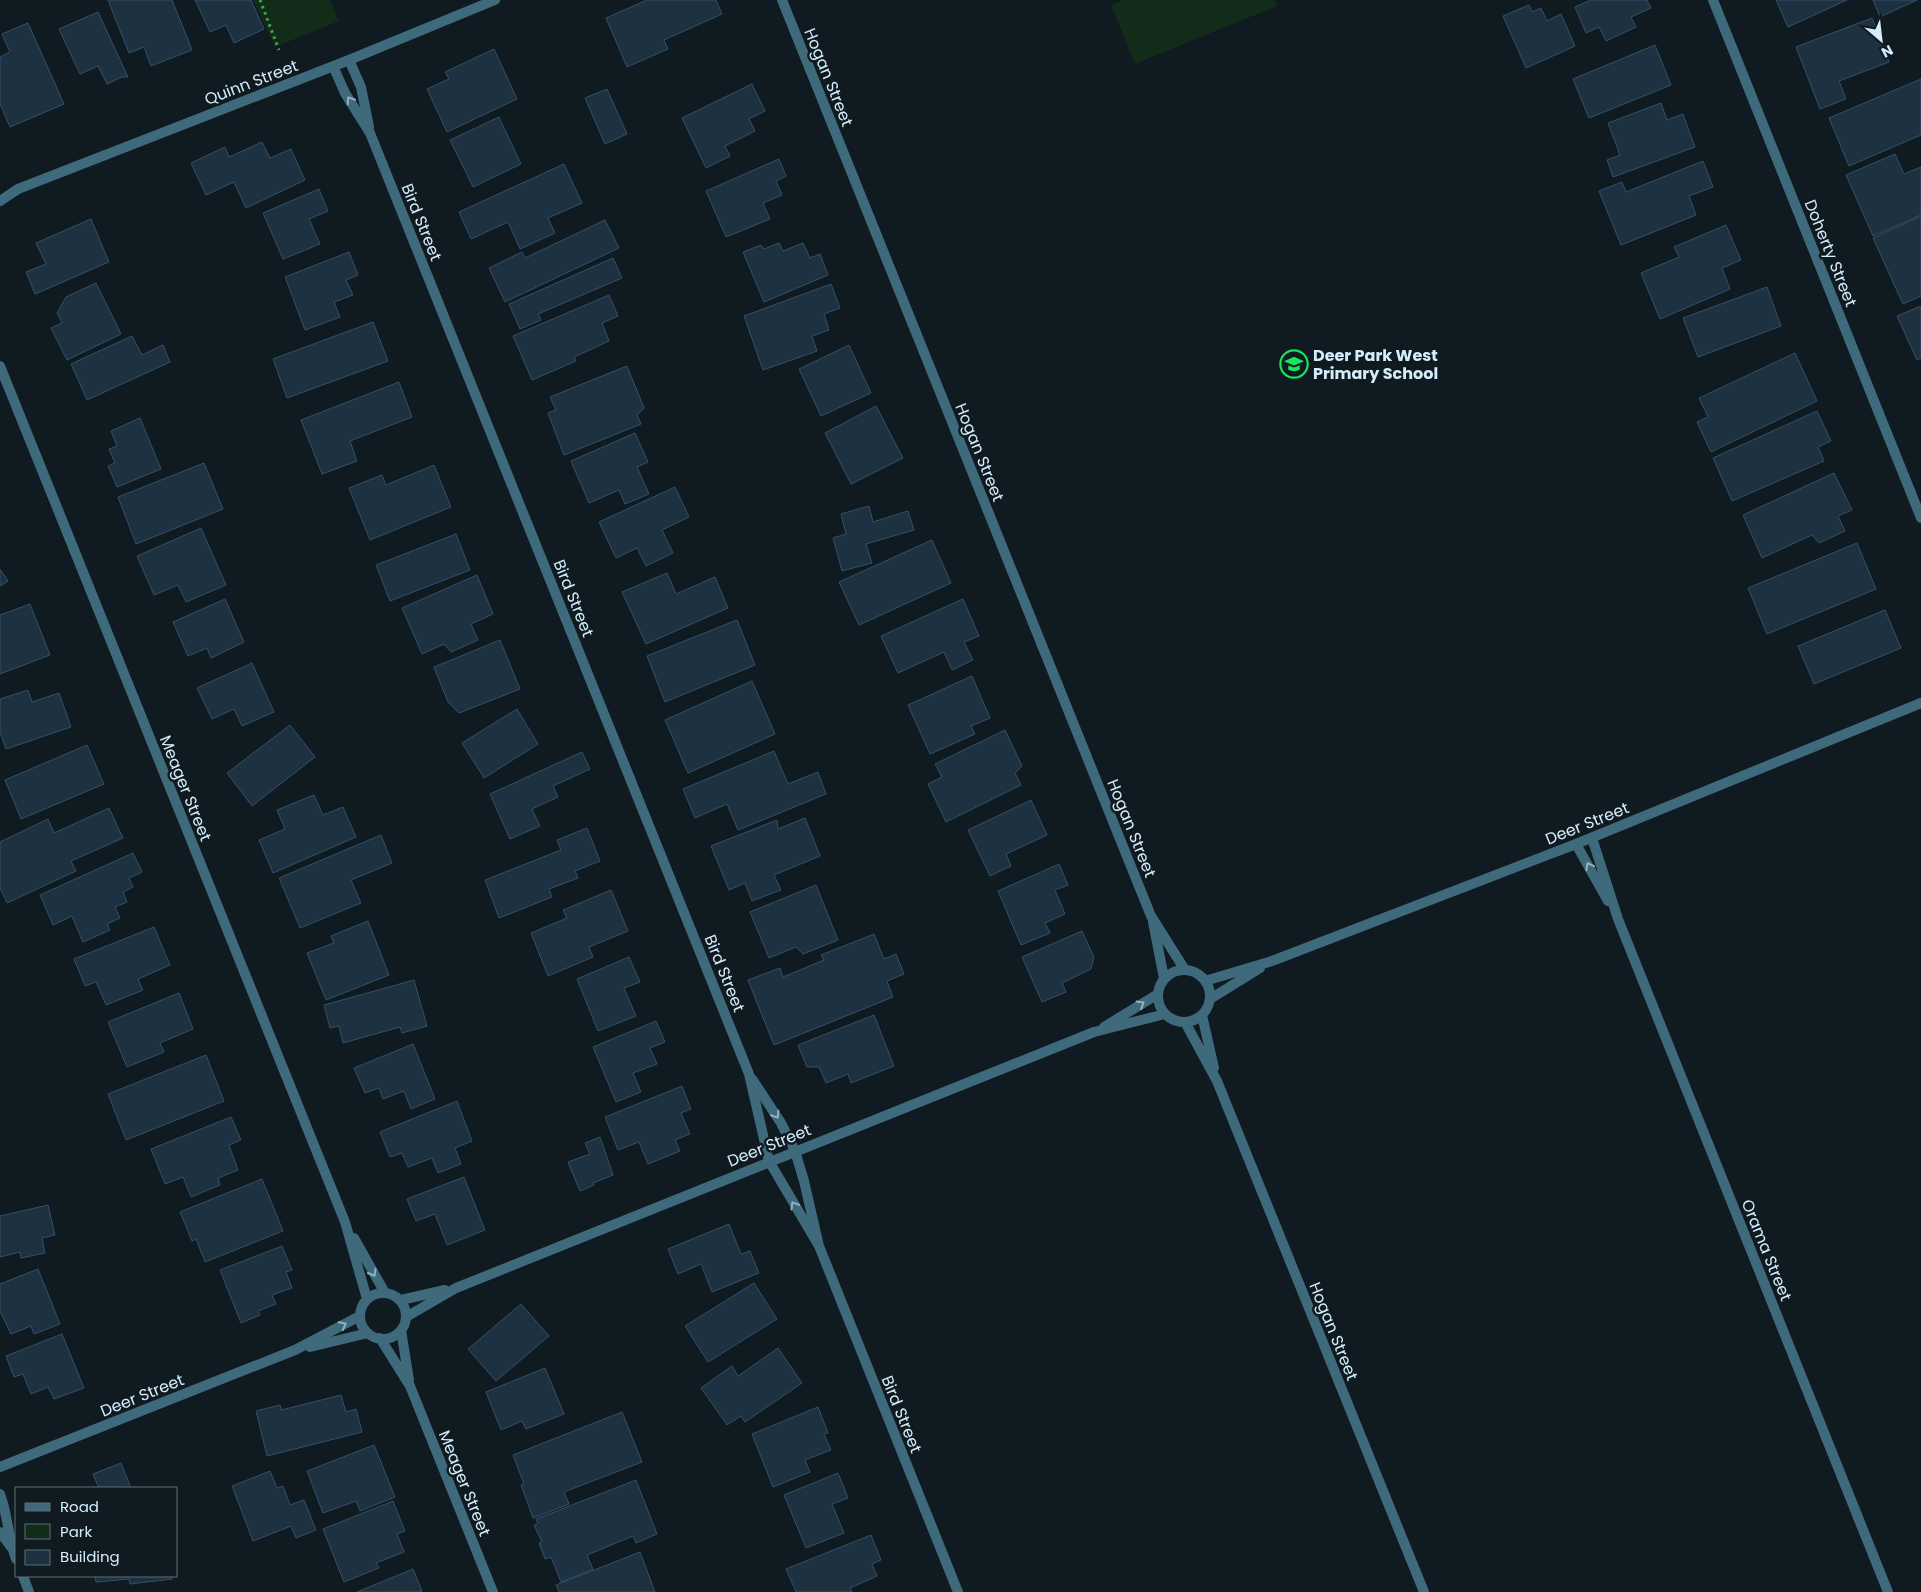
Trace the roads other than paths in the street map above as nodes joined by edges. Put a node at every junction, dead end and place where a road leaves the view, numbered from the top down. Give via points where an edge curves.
1 (495, 0) edge
2 (782, 0) edge
3 (1713, 0) edge
4 (349, 60) junction
5 (333, 66) junction
6 (370, 133) junction
7 (18, 189) junction
8 (0, 191) edge
9 (0, 201) edge
10 (0, 366) edge
11 (1921, 518) edge
12 (1918, 703) edge
13 (1592, 838) junction
14 (1576, 844) junction
15 (1151, 916) junction
16 (1618, 919) junction
17 (1272, 962) junction
18 (1185, 970) junction
19 (1164, 978) junction
20 (1205, 981) junction
21 (1158, 994) junction
22 (1210, 999) junction
23 (1165, 1014) junction
24 (1202, 1015) junction
25 (1185, 1022) junction
26 (1094, 1032) junction
27 (749, 1074) junction
28 (1217, 1081) junction
29 (795, 1151) junction
30 (769, 1161) junction
31 (345, 1222) junction
32 (819, 1246) junction
33 (456, 1288) junction
34 (385, 1293) junction
35 (367, 1299) junction
36 (400, 1300) junction
37 (360, 1316) junction
38 (406, 1317) junction
39 (401, 1330) junction
40 (368, 1333) junction
41 (380, 1338) junction
42 (295, 1350) junction
43 (410, 1386) junction
44 (0, 1467) edge
45 (0, 1494) edge
46 (0, 1532) edge
47 (14, 1555) edge
48 (23, 1577) edge
49 (29, 1592) edge
50 (493, 1592) edge
51 (958, 1592) edge
52 (1424, 1592) edge
53 (1888, 1592) edge

1 - 4 street, Quinn Street
2 - 15 street, Hogan Street
3 - 11 street, Doherty Street
4 - 5 street, Quinn Street
4 - 6 street, Bird Street via 361,87
6 -> 5 street, Bird Street via 345,93
5 - 7 street, Quinn Street
6 - 27 street, Bird Street
7 - 8 street, Quinn Street
7 - 9 street, Quinn Street
10 - 31 street, Meager Street
12 - 13 street, Deer Street
13 - 14 street, Deer Street
13 - 16 street, Orama Street
16 -> 14 street, Orama Street
14 - 17 street, Deer Street
15 - 18 street, Hogan Street
15 - 19 street, Hogan Street
16 - 53 street, Orama Street
17 - 20 street, Deer Street
17 - 22 street, Deer Street
18 - 19 street via 1170,973
18 - 20 street via 1200,975
19 - 21 street
20 - 22 street
21 - 23 street via 1160,1008
26 -> 21 street, Deer Street
22 - 24 street
23 - 25 street
23 - 26 street, Deer Street
24 - 25 street
24 - 28 street, Hogan Street
25 - 28 street, Hogan Street
26 - 29 street, Deer Street
27 -> 29 street, Bird Street
27 - 30 street, Bird Street
28 - 52 street, Hogan Street
29 - 30 street, Deer Street
29 - 32 street, Bird Street
32 -> 30 street, Bird Street
30 - 33 street, Deer Street
31 -> 34 street, Meager Street
31 - 35 street, Meager Street
32 - 51 street, Bird Street
33 - 36 street, Deer Street
33 - 38 street, Deer Street
34 - 35 street
34 - 36 street
35 - 37 street
36 - 38 street
37 - 40 street
42 -> 37 street, Deer Street
38 - 39 street
39 - 41 street via 392,1337
39 - 43 street, Meager Street
40 - 41 street
40 - 42 street, Deer Street
41 - 43 street, Meager Street
42 - 44 street, Deer Street
43 - 50 street, Meager Street
45 - 47 street
46 - 47 street
48 - 49 street

